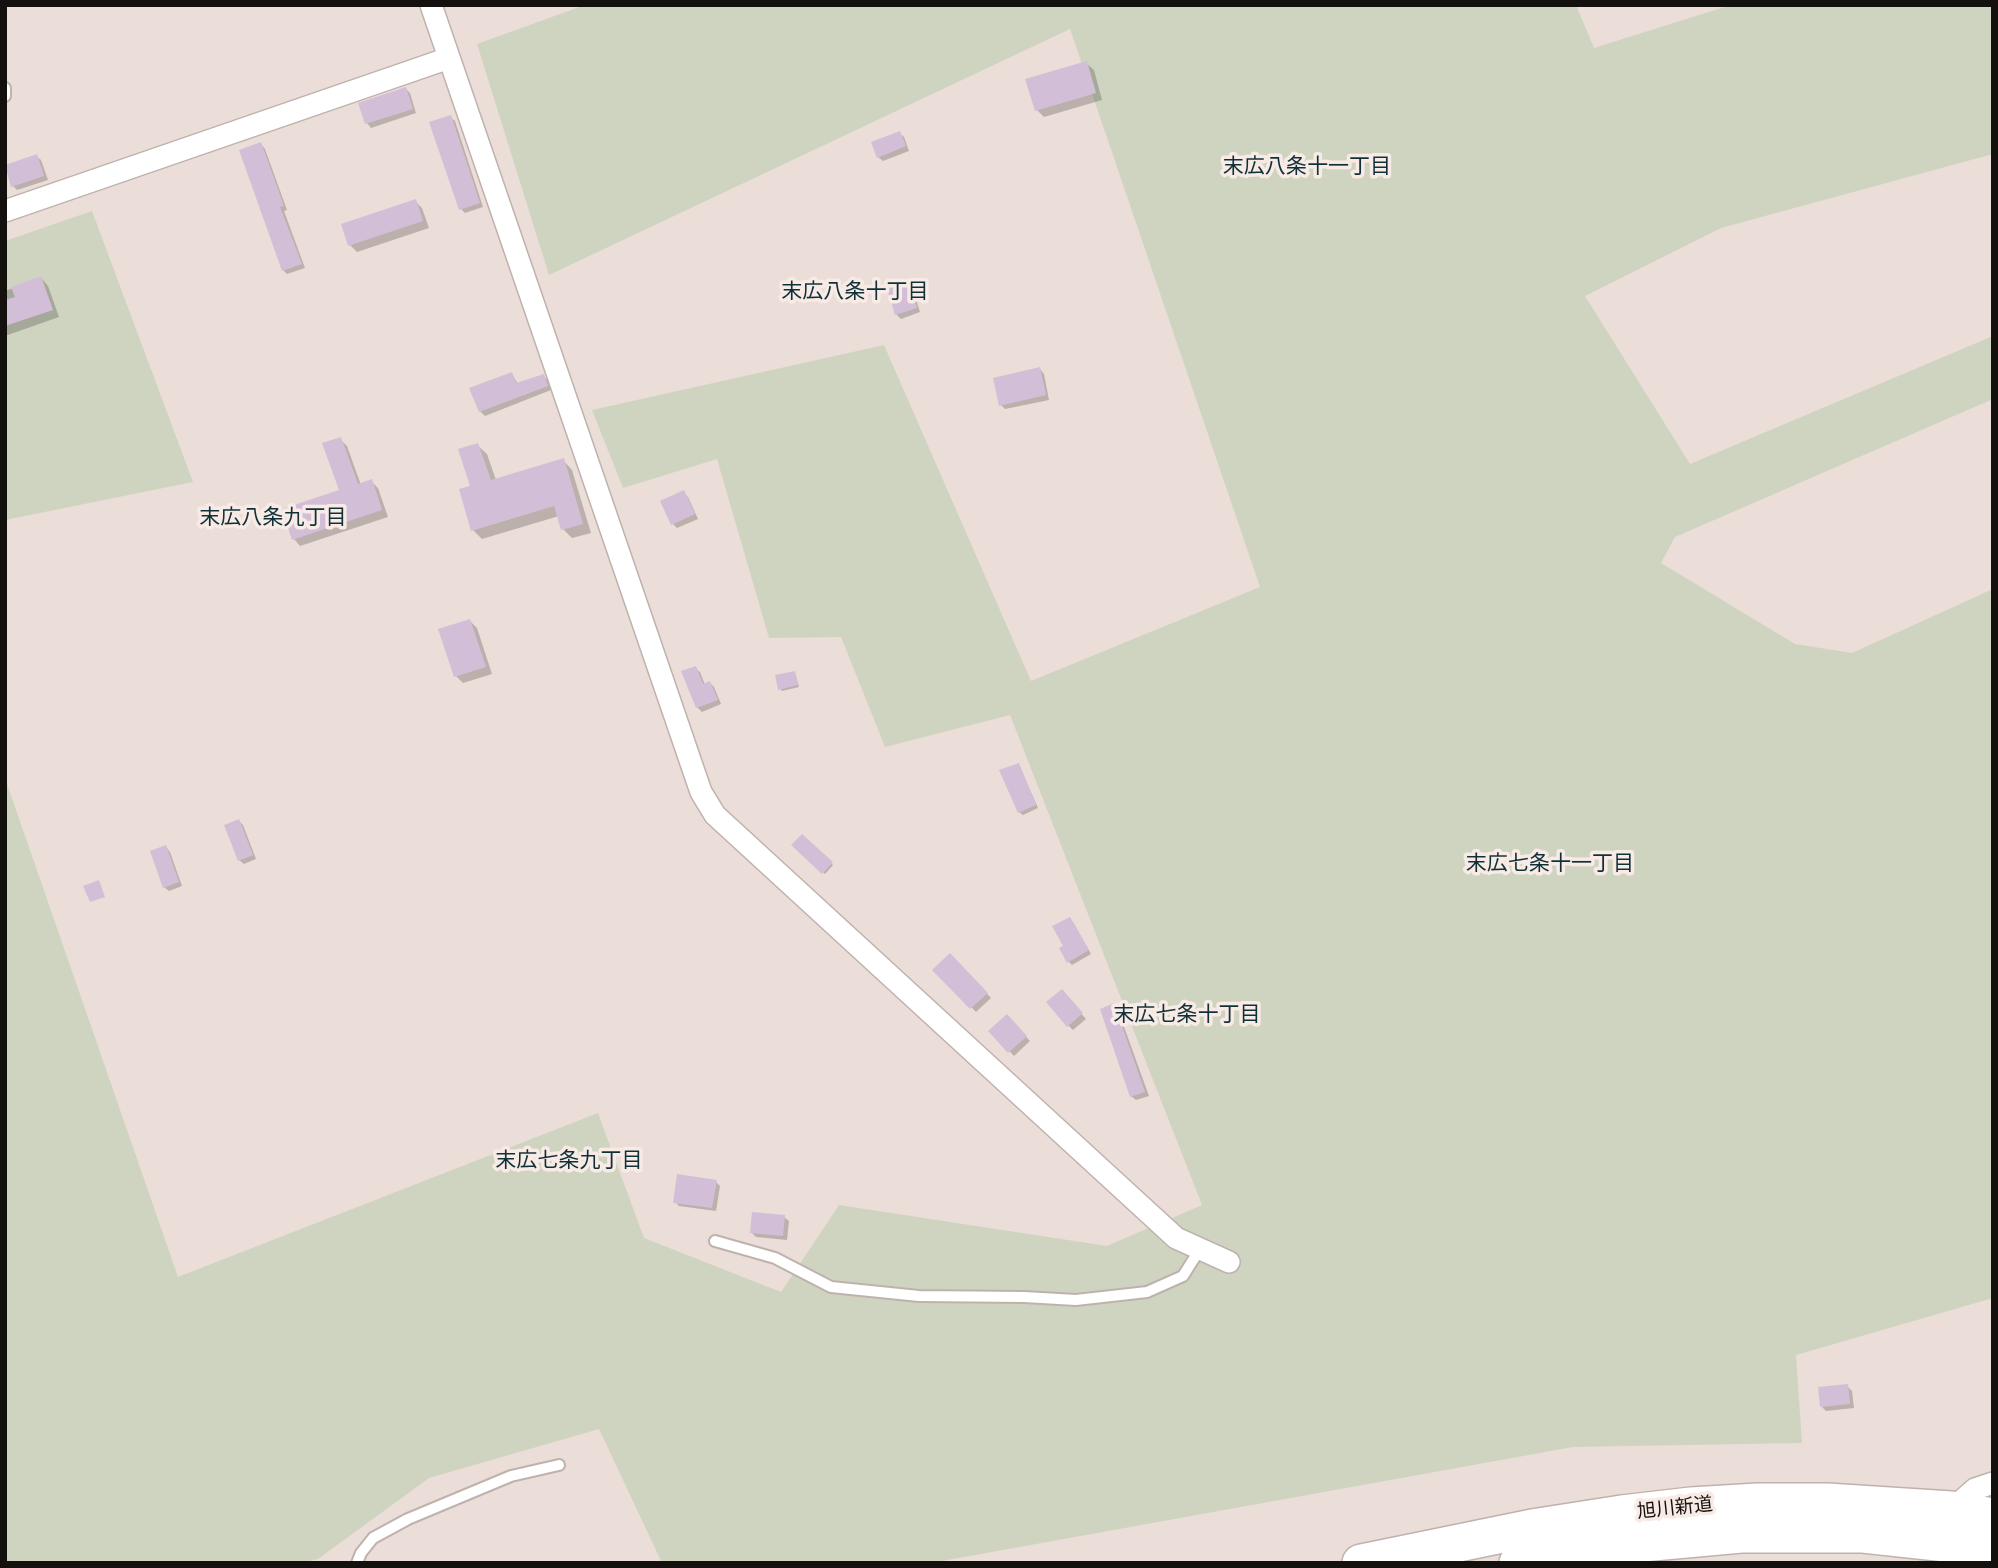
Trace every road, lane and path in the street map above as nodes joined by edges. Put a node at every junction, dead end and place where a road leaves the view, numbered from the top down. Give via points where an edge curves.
1 (431, 5) edge
2 (449, 58) junction
3 (5, 88) edge
4 (5, 96) edge
5 (5, 211) edge
6 (715, 1241) dead end
7 (1200, 1249) junction
8 (1229, 1262) dead end
9 (559, 1465) dead end
10 (1993, 1483) edge
11 (1951, 1510) junction
12 (1993, 1517) edge
13 (1993, 1548) edge
14 (356, 1563) edge
15 (1362, 1563) edge
16 (1518, 1563) edge

1 - 2 street
2 - 5 street
2 - 7 street via 701,792 715,815 1176,1238
3 - 4 lane
6 - 7 lane via 775,1258 831,1287 919,1296 1076,1300 1147,1293 1182,1276
7 - 8 street
9 - 14 lane via 511,1476 408,1519 373,1538
10 - 11 street via 1975,1489
11 - 12 highway, 旭川新道
11 - 15 highway, 旭川新道 via 1827,1502 1691,1506 1532,1528
13 - 16 highway, 旭川新道 via 1863,1534 1741,1534 1631,1544

